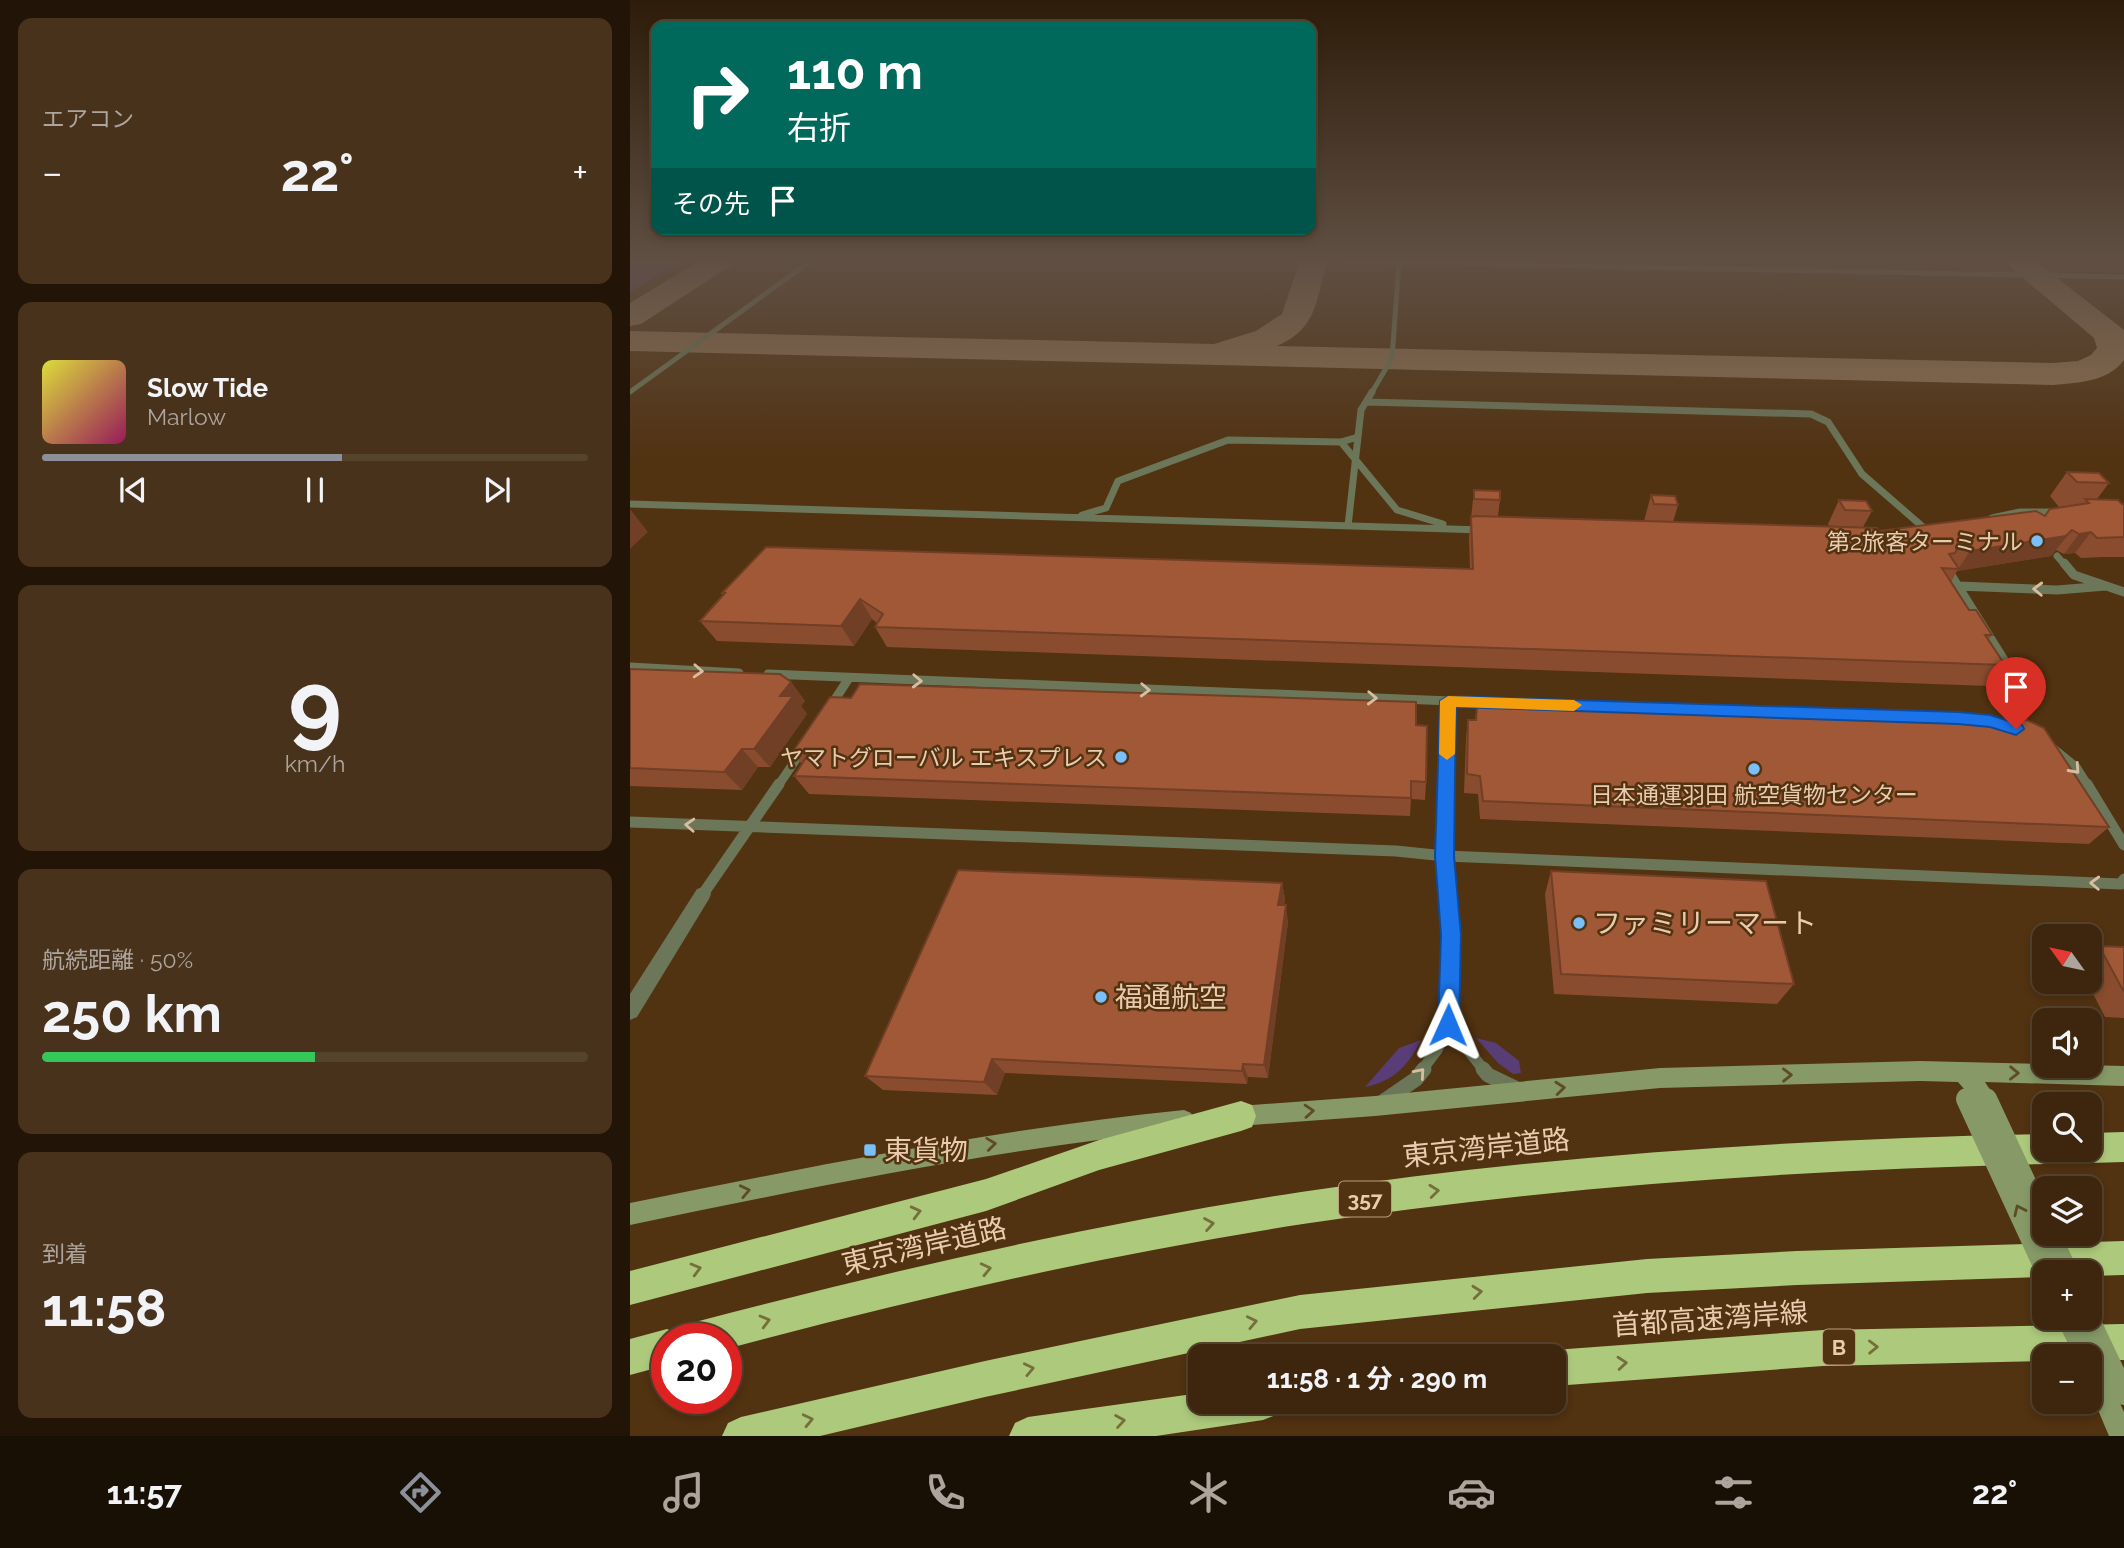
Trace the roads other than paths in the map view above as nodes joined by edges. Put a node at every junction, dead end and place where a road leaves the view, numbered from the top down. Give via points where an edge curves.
1 (720, 327) edge
2 (1394, 327) edge
3 (630, 392) edge
4 (1366, 402) junction
5 (1358, 437) junction
6 (1341, 442) junction
7 (1355, 459) junction
8 (630, 504) edge
9 (2070, 512) edge
10 (2014, 513) junction
11 (1074, 518) junction
12 (1981, 521) edge
13 (2024, 524) edge
14 (1348, 526) junction
15 (1467, 530) junction
16 (1494, 531) edge
17 (1944, 531) edge
18 (1931, 534) junction
19 (1922, 537) edge
20 (2057, 556) edge
21 (1949, 572) edge
22 (1958, 586) junction
23 (2106, 586) junction
24 (2124, 592) edge
25 (630, 667) edge
26 (2009, 668) dead end
27 (849, 678) junction
28 (1448, 701) junction
29 (1517, 704) edge
30 (820, 723) edge
31 (813, 734) edge
32 (2046, 746) edge
33 (630, 822) edge
34 (750, 828) junction
35 (2124, 845) edge
36 (1444, 856) junction
37 (2124, 879) edge
38 (703, 894) joint
39 (630, 1011) edge
40 (1448, 1025) junction
41 (1963, 1072) junction
42 (2124, 1076) edge
43 (1525, 1092) junction
44 (1977, 1099) junction
45 (1375, 1106) junction
46 (1241, 1116) junction
47 (2124, 1147) edge
48 (2102, 1148) edge
49 (2032, 1149) edge
50 (2032, 1201) edge
51 (630, 1214) edge
52 (2124, 1258) edge
53 (2042, 1260) edge
54 (630, 1288) edge
55 (742, 1327) edge
56 (2094, 1330) edge
57 (2124, 1342) edge
58 (651, 1352) edge
59 (630, 1357) edge
60 (1566, 1367) edge
61 (2102, 1391) edge
62 (2124, 1394) edge
63 (1188, 1413) edge
64 (741, 1436) edge
65 (1028, 1436) edge
66 (2122, 1436) edge

1 - 3 lane
2 - 4 lane via 1392,358
4 - 5 lane
4 - 18 lane via 1811,414 1828,422 1862,474
5 - 6 lane
5 - 7 lane
6 - 7 lane
6 - 11 lane via 1228,440 1118,481 1106,508
7 - 14 lane
7 - 15 lane via 1397,510
8 - 11 lane
9 - 10 lane
10 - 12 lane
10 - 13 lane
11 - 14 lane
14 - 15 lane
15 - 16 lane
17 - 18 lane
18 - 19 lane
20 - 23 lane via 2074,575
21 - 22 lane
23 -> 22 lane via 2057,590
22 - 26 lane
23 - 24 lane
25 -> 27 lane
27 -> 28 lane
27 - 30 lane
28 - 29 lane
28 - 36 lane
31 - 34 lane
32 -> 35 lane via 2076,767
34 -> 33 lane
34 - 36 lane
34 - 38 lane
37 -> 36 lane via 2121,884
36 - 40 lane via 1451,935
38 - 39 street
40 - 43 lane via 1488,1075
45 -> 40 lane via 1416,1079
41 -> 42 street
43 -> 41 street via 1660,1078
41 - 44 street
43 - 45 street
44 - 50 street, bridge
53 -> 44 street, bridge
46 -> 45 street
51 -> 46 street via 978,1145
54 -> 46 highway via 986,1195 1099,1155
47 - 48 highway
55 -> 49 highway, 東京湾岸道路 / 357 via 1113,1241 1388,1196 1665,1166
64 -> 52 highway via 1300,1312 1647,1276
56 - 62 street, bridge
60 -> 57 highway, 首都高速湾岸線 / B via 1823,1348
58 - 59 highway
61 - 66 street
65 -> 63 highway

